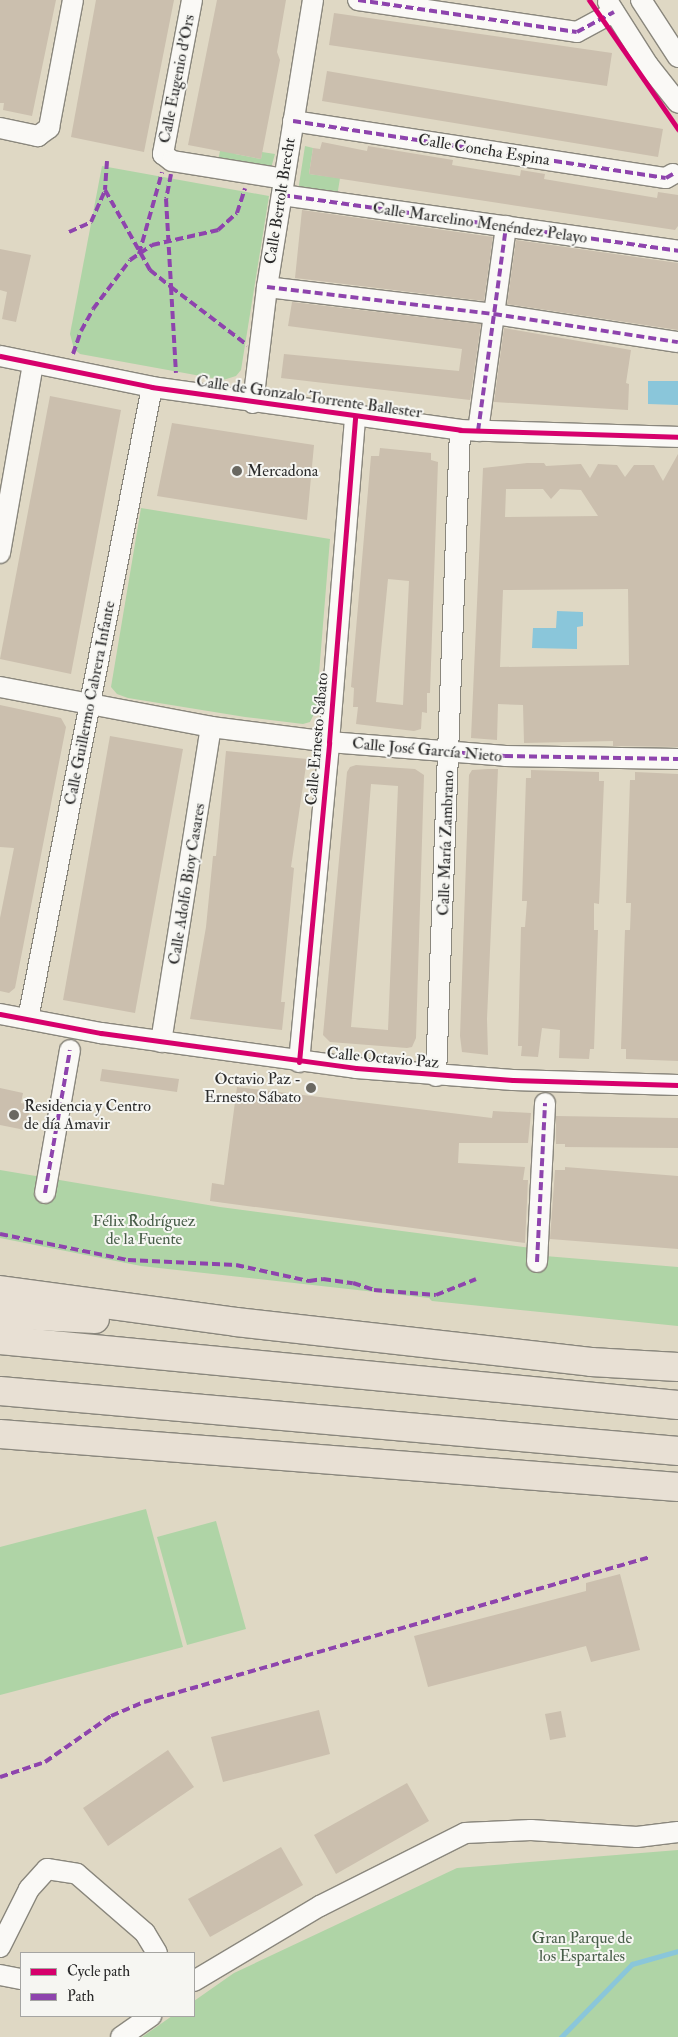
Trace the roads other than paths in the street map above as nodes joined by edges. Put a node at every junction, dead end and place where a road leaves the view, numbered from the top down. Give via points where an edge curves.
1 (73, 0) edge
2 (192, 0) edge
3 (313, 0) edge
4 (358, 0) edge
5 (640, 0) edge
6 (611, 6) edge
7 (678, 57) edge
8 (678, 103) edge
9 (293, 121) junction
10 (0, 128) edge
11 (673, 174) dead end
12 (283, 187) junction
13 (506, 226) junction
14 (678, 251) edge
15 (267, 287) junction
16 (494, 314) junction
17 (678, 342) edge
18 (0, 356) edge
19 (34, 363) junction
20 (152, 387) junction
21 (252, 404) junction
22 (355, 417) junction
23 (469, 430) junction
24 (678, 437) edge
25 (0, 553) edge
26 (0, 686) edge
27 (90, 704) junction
28 (211, 726) junction
29 (329, 742) junction
30 (450, 752) junction
31 (678, 759) edge
32 (0, 1014) edge
33 (28, 1019) junction
34 (161, 1042) junction
35 (70, 1050) dead end
36 (298, 1062) junction
37 (436, 1076) junction
38 (678, 1086) edge
39 (545, 1103) dead end
40 (45, 1193) dead end
41 (537, 1262) dead end
42 (0, 1290) edge
43 (0, 1314) edge
44 (236, 1322) junction
45 (0, 1340) edge
46 (678, 1367) edge
47 (0, 1391) edge
48 (678, 1405) edge
49 (0, 1434) edge
50 (678, 1451) edge
51 (582, 1479) junction
52 (678, 1487) edge
53 (678, 1492) edge
54 (678, 1832) edge
55 (0, 1947) edge
56 (156, 1952) edge
57 (0, 1975) edge
58 (20, 1979) edge
59 (195, 1980) edge
60 (150, 2017) edge
61 (121, 2037) edge

1 - 10 street via 49,128 38,136
2 - 12 street, Calle Eugenio d'Ors via 163,154 172,161
3 - 9 street, Calle Bertolt Brecht
4 - 6 street via 577,32
5 - 7 street
6 - 8 street via 648,65
9 - 11 street, Calle Concha Espina via 666,178
9 - 12 street, Calle Bertolt Brecht
12 - 13 street, Calle Marcelino Menéndez Pelayo
12 - 15 street, Calle Bertolt Brecht
13 - 14 street, Calle Marcelino Menéndez Pelayo
13 - 16 street, Calle María Zambrano
15 - 16 street
15 - 21 street, Calle Bertolt Brecht
16 - 17 street
16 - 23 street, Calle María Zambrano
18 - 19 street, Calle de Gonzalo Torrente Ballester
19 - 20 street, Calle de Gonzalo Torrente Ballester
19 - 25 street
20 - 21 street, Calle de Gonzalo Torrente Ballester
20 - 27 street, Calle Guillermo Cabrera Infante
21 - 22 street, Calle de Gonzalo Torrente Ballester
22 - 23 street, Calle de Gonzalo Torrente Ballester
22 - 29 street, Calle Ernesto Sábato
23 - 24 street, Calle de Gonzalo Torrente Ballester
23 - 30 street, Calle María Zambrano
26 - 27 street, Calle José García Nieto
27 - 28 street, Calle José García Nieto
27 - 33 street, Calle Guillermo Cabrera Infante
28 - 29 street, Calle José García Nieto
28 - 34 street, Calle Adolfo Bioy Casares
29 - 30 street, Calle José García Nieto
29 - 36 street, Calle Ernesto Sábato
30 - 31 street, Calle José García Nieto
30 - 37 street, Calle María Zambrano
32 - 33 street, Calle Octavio Paz
33 - 34 street, Calle Octavio Paz
34 - 36 street, Calle Octavio Paz
35 - 40 street
36 - 37 street, Calle Octavio Paz
37 - 38 street, Calle Octavio Paz
39 - 41 street
42 - 44 highway
43 - 44 highway
44 - 46 highway via 591,1362
45 - 48 highway
47 - 50 highway
49 - 51 highway
51 - 52 highway
51 - 53 highway
54 - 59 street via 637,1836 531,1830 465,1833 320,1906
55 - 56 street via 29,1889 47,1869 77,1874 145,1933
57 - 58 street
60 - 61 street

